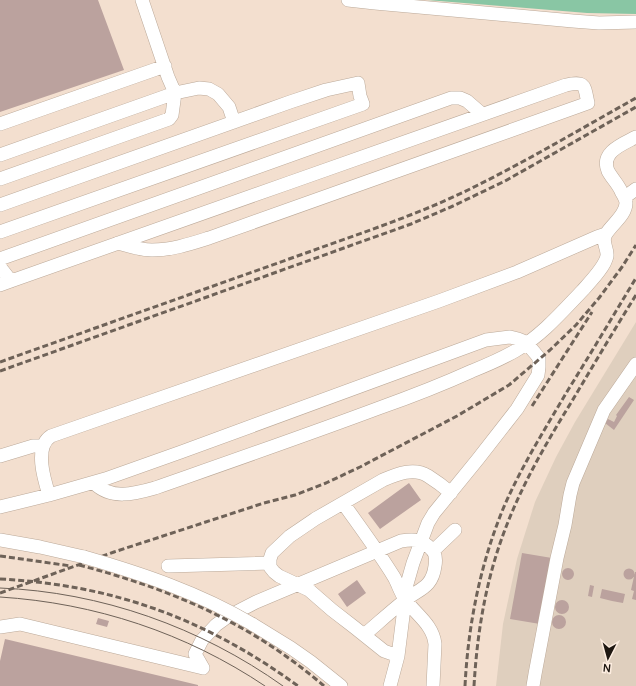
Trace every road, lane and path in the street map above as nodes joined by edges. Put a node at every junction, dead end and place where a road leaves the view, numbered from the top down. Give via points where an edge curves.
1 (142, 0) edge
2 (348, 0) edge
3 (636, 22) edge
4 (165, 66) junction
5 (175, 93) junction
6 (482, 114) junction
7 (234, 122) junction
8 (0, 124) edge
9 (636, 137) edge
10 (0, 155) edge
11 (0, 180) edge
12 (636, 189) edge
13 (625, 197) junction
14 (0, 205) edge
15 (0, 232) edge
16 (606, 234) junction
17 (118, 243) junction
18 (0, 259) edge
19 (0, 267) edge
20 (6, 283) edge
21 (526, 344) junction
22 (636, 364) edge
23 (43, 446) junction
24 (0, 456) edge
25 (94, 483) junction
26 (451, 493) junction
27 (49, 495) junction
28 (343, 503) junction
29 (0, 507) edge
30 (455, 530) dead end
31 (0, 540) edge
32 (421, 541) junction
33 (433, 551) junction
34 (377, 552) junction
35 (270, 563) junction
36 (168, 566) dead end
37 (297, 584) junction
38 (405, 599) junction
39 (0, 627) edge
40 (364, 635) junction
41 (398, 656) junction
42 (341, 686) edge
43 (390, 686) edge
44 (433, 686) edge
45 (533, 686) edge

1 - 4 lane
2 - 3 lane via 573,21
4 - 5 lane
4 - 8 lane
5 - 7 lane via 199,88 209,89 218,94 228,107
5 - 10 lane
5 - 11 lane via 172,115 169,119
6 - 17 lane
6 - 17 lane via 574,83 585,87 588,103 209,238 167,249 151,250
6 - 18 lane via 467,101 451,98
7 - 14 lane
7 - 15 lane via 326,90 358,83 363,104
9 - 13 lane via 613,150 607,158 608,172
12 - 13 lane
13 - 16 lane via 625,208
16 - 21 lane via 604,241 607,255 600,270 544,331
16 - 23 lane via 517,272 439,301 51,436
17 - 20 lane
19 - 20 lane
21 - 25 lane via 510,337 486,340
21 - 25 lane via 496,361 435,388 154,488 123,494 104,490
21 - 26 lane via 539,358 538,375 517,409
22 - 45 lane via 604,410 573,483
23 - 24 lane via 33,446
23 - 27 lane via 42,462
25 - 27 lane
26 - 28 lane via 427,475 407,472 383,480
26 - 32 lane via 434,513
27 - 29 lane
28 - 34 lane
28 - 35 lane via 290,536 272,553
30 - 33 lane
31 - 42 lane, bridge via 84,558 137,573 183,590 252,624 296,651
32 - 33 lane
32 - 34 lane via 400,541
32 - 38 lane via 407,584
33 - 38 lane via 436,564 432,579 420,591
34 - 37 lane
34 - 38 lane
35 - 36 lane
35 - 37 lane via 270,567 279,576
37 - 39 lane via 256,602 216,625 202,640 195,654 203,668 20,624
37 - 40 lane
38 - 40 lane
38 - 41 lane
38 - 44 lane via 425,621 435,639
40 - 41 lane via 384,651
41 - 43 lane

